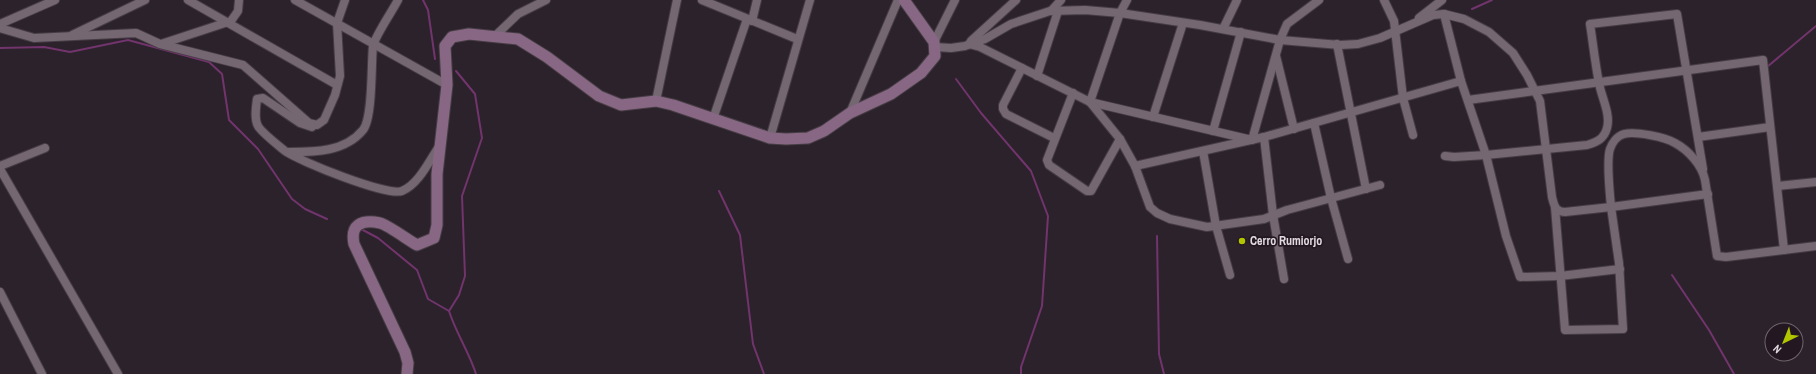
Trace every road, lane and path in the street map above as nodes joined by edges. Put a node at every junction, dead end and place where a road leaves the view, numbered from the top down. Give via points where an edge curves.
1 (55, 0) edge
2 (146, 0) edge
3 (188, 0) edge
4 (239, 0) edge
5 (295, 0) edge
6 (345, 0) edge
7 (398, 0) edge
8 (546, 0) edge
9 (677, 0) edge
10 (702, 0) edge
11 (757, 0) edge
12 (810, 0) edge
13 (898, 0) edge
14 (904, 0) edge
15 (954, 0) edge
16 (1016, 0) edge
17 (1061, 0) edge
18 (1127, 0) edge
19 (1237, 0) edge
20 (1319, 0) edge
21 (1384, 0) edge
22 (1439, 1) edge
23 (1055, 11) junction
24 (1120, 14) junction
25 (1444, 14) junction
26 (750, 20) junction
27 (227, 22) junction
28 (1183, 22) junction
29 (337, 23) junction
30 (0, 24) edge
31 (1412, 24) junction
32 (0, 28) edge
33 (1223, 29) junction
34 (1241, 32) junction
35 (1394, 32) junction
36 (494, 36) junction
37 (68, 37) junction
38 (798, 39) junction
39 (1280, 40) junction
40 (160, 44) junction
41 (374, 44) junction
42 (969, 44) junction
43 (1337, 44) junction
44 (934, 45) junction
45 (1276, 54) junction
46 (1022, 68) junction
47 (1686, 71) junction
48 (1037, 76) junction
49 (1461, 81) junction
50 (1598, 82) junction
51 (337, 85) junction
52 (447, 85) junction
53 (1536, 90) junction
54 (1073, 93) junction
55 (1404, 98) junction
56 (1468, 100) junction
57 (656, 101) junction
58 (1090, 102) junction
59 (1352, 112) junction
60 (850, 113) junction
61 (1153, 117) junction
62 (713, 119) junction
63 (1314, 123) junction
64 (318, 125) junction
65 (1770, 127) junction
66 (1294, 129) junction
67 (1213, 131) junction
68 (1413, 135) dead end
69 (1264, 137) junction
70 (1698, 137) junction
71 (770, 138) junction
72 (1054, 138) junction
73 (1120, 139) junction
74 (1252, 140) junction
75 (440, 145) junction
76 (45, 148) dead end
77 (1546, 149) junction
78 (1203, 151) junction
79 (286, 152) junction
80 (1486, 155) junction
81 (1446, 156) dead end
82 (0, 166) edge
83 (1135, 166) junction
84 (0, 169) edge
85 (1704, 176) junction
86 (1816, 182) edge
87 (1380, 185) dead end
88 (1777, 186) junction
89 (1366, 189) junction
90 (1708, 194) junction
91 (1331, 198) junction
92 (1555, 207) junction
93 (1611, 207) junction
94 (1273, 215) junction
95 (1216, 226) junction
96 (1816, 246) edge
97 (1784, 250) junction
98 (1348, 259) dead end
99 (1620, 269) junction
100 (1230, 275) dead end
101 (1560, 276) junction
102 (1284, 279) dead end
103 (0, 292) edge
104 (42, 374) edge
105 (118, 374) edge
106 (407, 374) edge

1 - 30 street
2 - 37 street
3 - 27 street
4 - 27 street via 238,11 231,21
5 - 29 street
6 - 29 street
7 - 41 street
8 - 36 street via 518,14
9 - 57 street
10 - 26 street
11 - 26 street
12 - 38 street
13 - 60 street
14 - 44 main road
15 - 44 street
16 - 42 street
17 - 23 street
18 - 24 street
19 - 33 street
20 - 39 street via 1287,24
21 - 35 street via 1394,21
22 - 31 street
23 - 24 street via 1085,10
23 - 42 street via 1028,17 985,39
23 - 48 street
24 - 28 street
24 - 58 street
25 - 31 street via 1432,15
25 - 49 street
25 - 53 street via 1464,19 1501,41 1513,53
26 - 38 street
26 - 62 street
27 - 40 street
27 - 51 street
28 - 33 street
28 - 61 street
29 - 41 street
29 - 51 street via 340,76
31 - 35 street
32 - 37 street via 34,38
33 - 34 street
34 - 39 street
34 - 67 street
35 - 43 street via 1358,44
35 - 55 street
36 - 52 main road via 469,34 452,37 445,46
36 - 57 main road via 518,39 599,96 621,105
37 - 40 street via 136,33
38 - 71 street
39 - 43 street
39 - 45 street
40 - 64 street via 243,65 309,123
41 - 52 street
41 - 79 street via 369,106 363,129 346,143 325,151
42 - 44 street via 951,48
42 - 46 street
43 - 59 street
44 - 60 main road via 935,56 921,73 891,94
45 - 66 street
45 - 74 street
46 - 48 street
46 - 72 street via 1003,109 1006,114
47 - 50 street
47 - 50 street via 1677,14 1590,24
47 - 65 street via 1763,60
47 - 70 street
48 - 54 street
49 - 55 street
49 - 56 street
50 - 53 street
50 - 77 street via 1608,118 1604,136 1598,142 1587,145
51 - 64 street via 324,120
52 - 75 main road
53 - 56 street
53 - 77 street via 1540,101
54 - 58 street
54 - 72 street
55 - 59 street
55 - 68 street
56 - 80 street
57 - 62 main road
58 - 61 street
58 - 73 street
59 - 63 street
59 - 89 street
60 - 71 main road via 824,131 808,138
61 - 67 street
62 - 71 main road
63 - 66 street
63 - 91 street
64 - 79 street via 311,127 300,123 262,98 257,99 258,126
65 - 70 street
65 - 88 street
66 - 69 street
67 - 74 street
69 - 74 street
69 - 94 street
70 - 85 street
72 - 73 street via 1046,162 1091,192
73 - 83 street
74 - 78 street
75 - 79 street via 412,186 400,192 382,190 358,182
75 - 106 main road via 437,226 434,238 417,245 380,223 364,222 355,228 352,234 354,244 405,352
76 - 82 street
77 - 80 street
77 - 92 street
78 - 83 street
78 - 95 street
80 - 81 street
80 - 101 street via 1518,274 1523,278
83 - 95 street via 1150,207 1157,213 1170,219 1207,227
84 - 105 street
85 - 90 street
85 - 93 street via 1698,163 1675,143 1663,138 1624,134 1614,142 1609,154
86 - 88 street
87 - 89 street
88 - 97 street
89 - 91 street
90 - 93 street
90 - 97 street via 1717,256
91 - 94 street
91 - 98 street
92 - 93 street via 1565,212
92 - 101 street
93 - 99 street
94 - 95 street via 1264,219
94 - 102 street
95 - 100 street
96 - 97 street
99 - 101 street
99 - 101 street via 1623,329 1565,330
103 - 104 street

